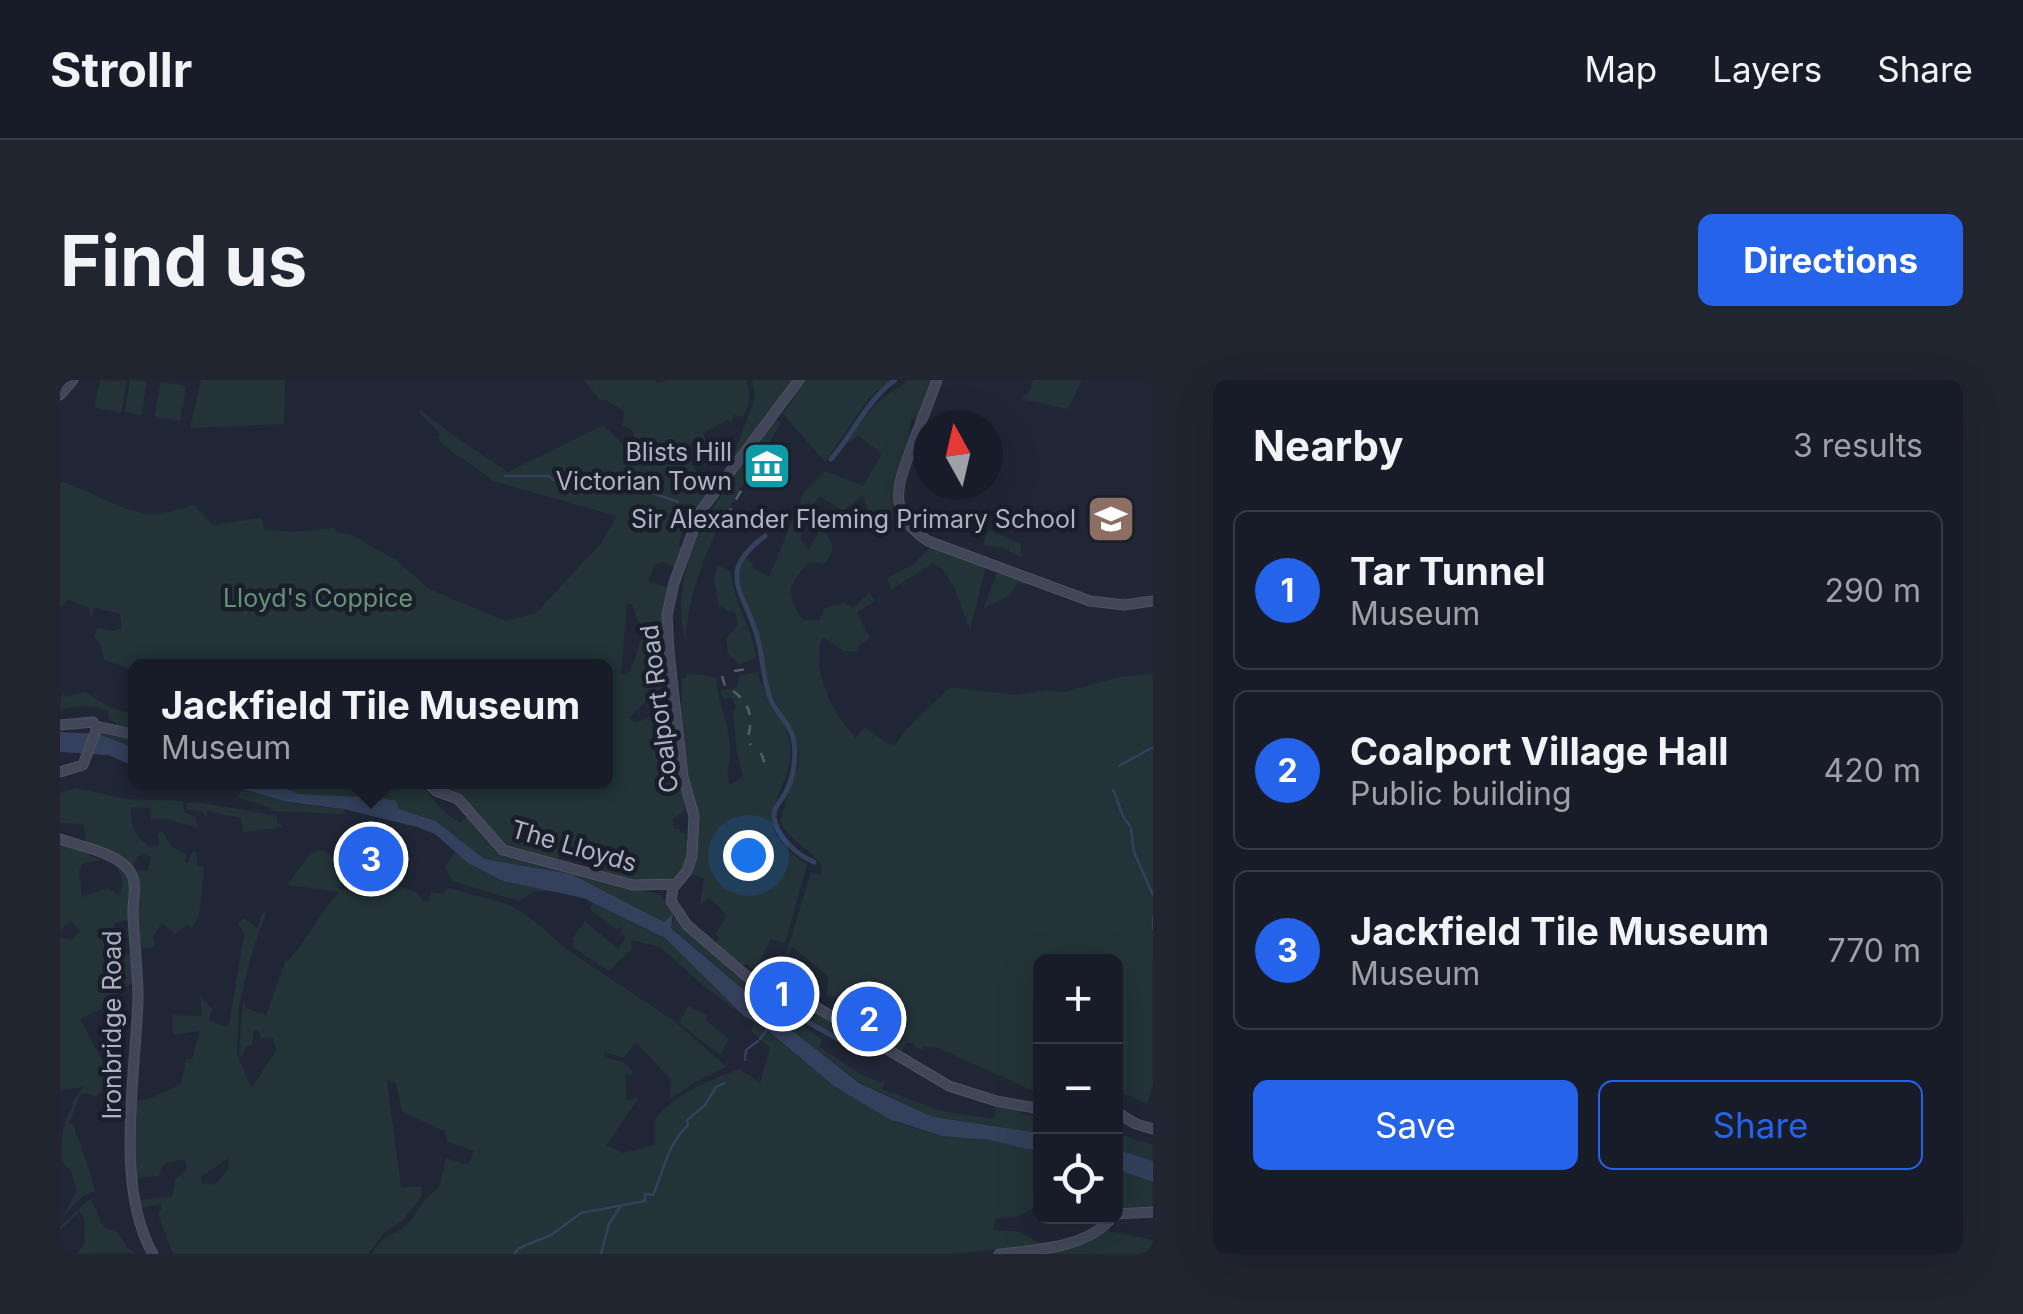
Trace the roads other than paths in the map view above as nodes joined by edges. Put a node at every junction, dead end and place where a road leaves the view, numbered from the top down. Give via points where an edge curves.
1 (73, 380) edge
2 (798, 380) edge
3 (937, 380) edge
4 (60, 394) edge
5 (1153, 601) edge
6 (60, 726) edge
7 (96, 728) junction
8 (128, 734) edge
9 (60, 772) edge
10 (434, 789) edge
11 (60, 839) edge
12 (672, 892) junction
13 (1033, 1108) edge
14 (1123, 1116) edge
15 (1153, 1129) edge
16 (1153, 1212) edge
17 (1123, 1216) edge
18 (1106, 1224) edge
19 (152, 1254) edge
20 (999, 1254) edge

1 - 4 street
2 - 12 street, Coalport Road via 700,512 674,583 667,615 683,777 694,816 692,856
3 - 5 street via 898,484 912,530 1090,601
6 - 7 street via 93,722
7 - 8 street
7 - 9 street via 82,767
10 - 12 street, The Lloyds via 458,799 503,850
11 - 19 street, Ironbridge Road via 120,862 135,886 132,1186 137,1221
12 - 13 street via 681,919 751,980 784,988 949,1086
14 - 15 street
16 - 17 street
18 - 20 street via 1054,1246

